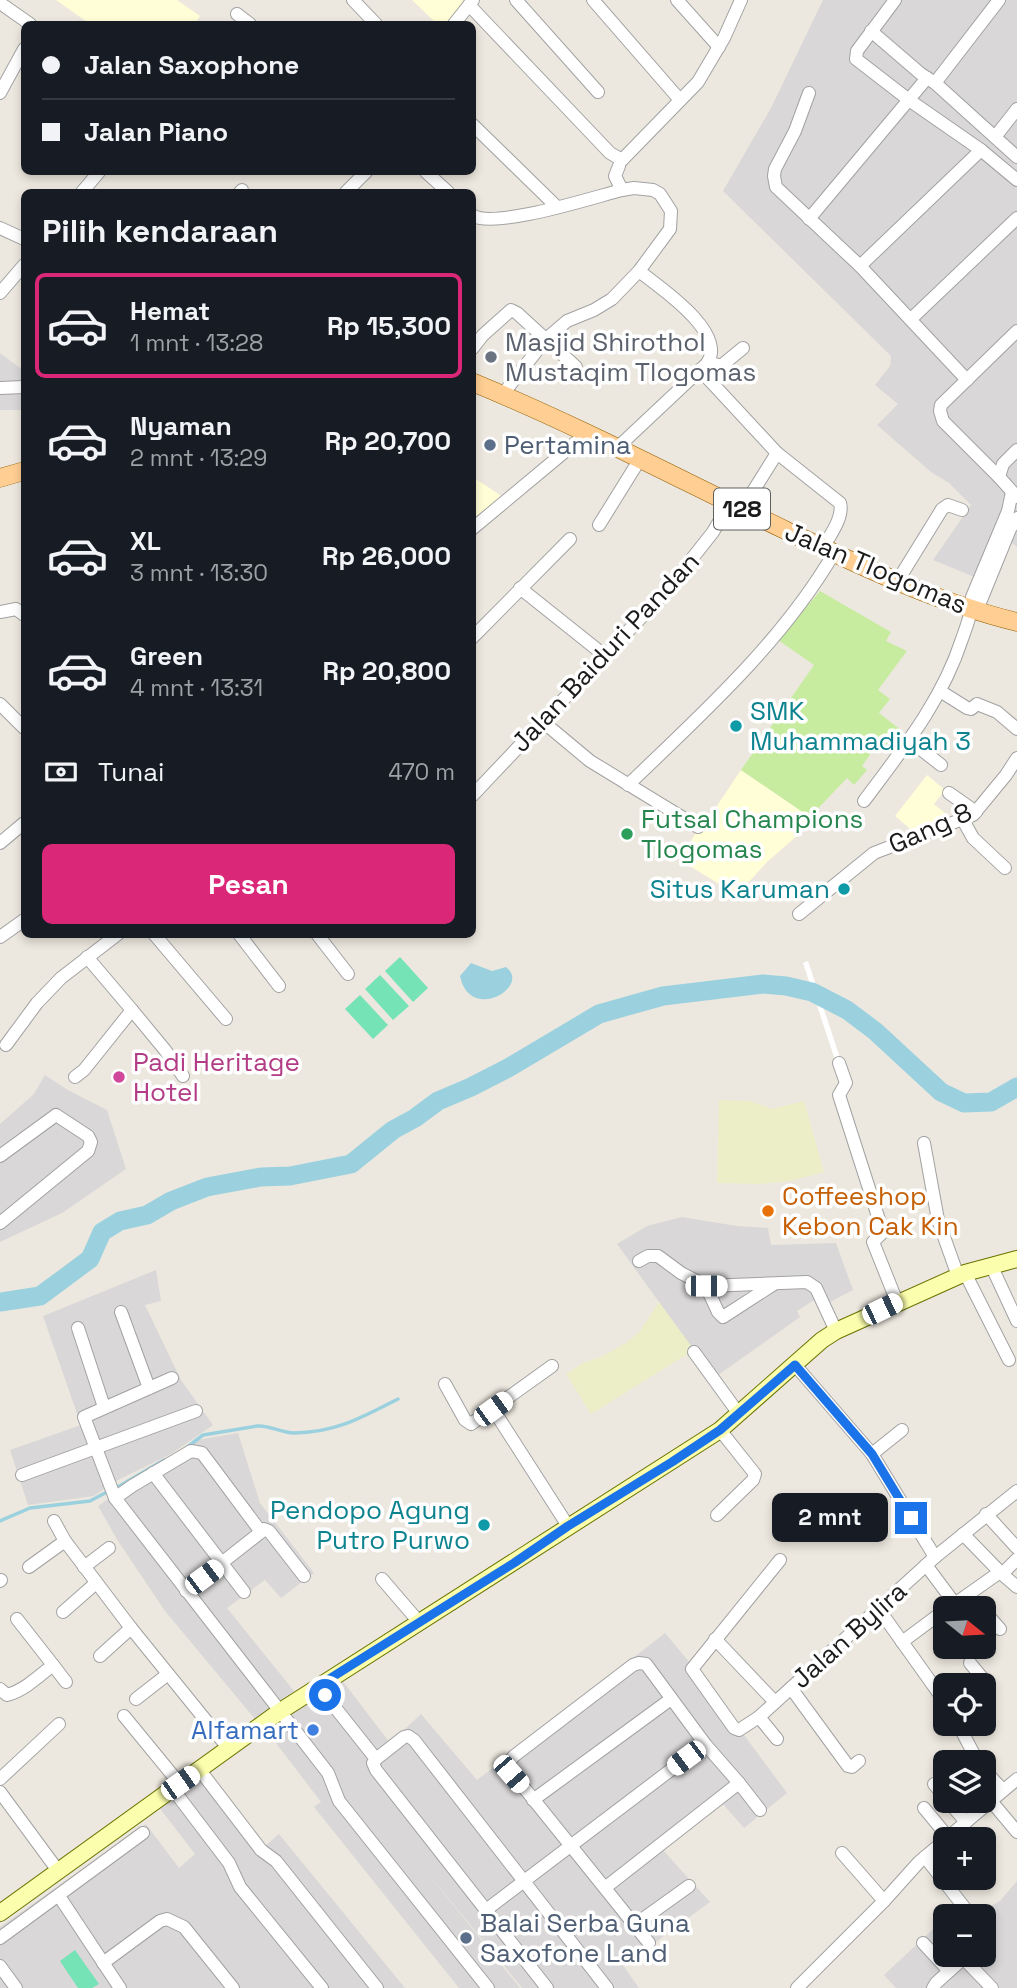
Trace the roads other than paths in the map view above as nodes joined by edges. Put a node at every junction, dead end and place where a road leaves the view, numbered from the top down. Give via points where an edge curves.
1 (353, 0) edge
2 (516, 0) edge
3 (593, 0) edge
4 (677, 0) edge
5 (741, 0) edge
6 (895, 0) edge
7 (999, 0) edge
8 (471, 2) edge
9 (0, 3) edge
10 (237, 14) dead end
11 (26, 21) edge
12 (246, 21) edge
13 (373, 21) edge
14 (456, 21) edge
15 (871, 31) junction
16 (719, 47) junction
17 (21, 54) edge
18 (931, 81) junction
19 (598, 92) dead end
20 (0, 93) edge
21 (809, 93) dead end
22 (680, 100) junction
23 (909, 100) junction
24 (1017, 109) edge
25 (476, 128) edge
26 (995, 137) junction
27 (981, 150) junction
28 (1017, 157) edge
29 (620, 163) junction
30 (96, 175) edge
31 (363, 175) edge
32 (428, 175) edge
33 (1017, 180) edge
34 (85, 189) edge
35 (351, 189) edge
36 (445, 189) edge
37 (628, 189) junction
38 (557, 207) junction
39 (476, 218) edge
40 (1017, 218) edge
41 (809, 219) junction
42 (0, 228) edge
43 (21, 238) edge
44 (860, 266) junction
45 (21, 268) edge
46 (639, 271) junction
47 (0, 293) edge
48 (911, 319) junction
49 (1017, 331) edge
50 (546, 339) junction
51 (476, 344) edge
52 (743, 348) dead end
53 (704, 366) junction
54 (576, 367) dead end
55 (967, 380) junction
56 (476, 384) edge
57 (21, 387) edge
58 (0, 388) edge
59 (503, 394) junction
60 (586, 434) junction
61 (617, 448) junction
62 (1017, 450) edge
63 (777, 453) junction
64 (640, 459) junction
65 (987, 464) junction
66 (1003, 464) junction
67 (21, 472) edge
68 (999, 477) junction
69 (0, 478) edge
70 (1014, 495) edge
71 (736, 506) junction
72 (962, 510) dead end
73 (1010, 524) edge
74 (599, 525) dead end
75 (476, 526) edge
76 (570, 539) dead end
77 (829, 551) junction
78 (897, 582) junction
79 (520, 588) junction
80 (972, 610) junction
81 (0, 612) edge
82 (21, 613) edge
83 (1017, 622) edge
84 (476, 634) edge
85 (604, 655) junction
86 (940, 691) junction
87 (0, 704) edge
88 (542, 721) junction
89 (21, 726) edge
90 (1017, 729) edge
91 (909, 740) junction
92 (1017, 758) edge
93 (941, 765) dead end
94 (628, 785) junction
95 (476, 792) edge
96 (949, 793) dead end
97 (864, 801) dead end
98 (976, 812) junction
99 (963, 820) junction
100 (21, 825) edge
101 (698, 827) dead end
102 (3, 836) edge
103 (1005, 868) dead end
104 (799, 915) dead end
105 (21, 922) edge
106 (0, 937) edge
107 (113, 938) edge
108 (157, 938) edge
109 (242, 938) edge
110 (320, 938) edge
111 (87, 957) junction
112 (348, 974) dead end
113 (279, 986) dead end
114 (132, 1010) junction
115 (226, 1019) dead end
116 (6, 1045) dead end
117 (839, 1063) dead end
118 (183, 1076) dead end
119 (75, 1077) dead end
120 (924, 1143) dead end
121 (1, 1152) edge
122 (0, 1223) edge
123 (1017, 1259) edge
124 (639, 1261) dead end
125 (991, 1265) junction
126 (962, 1274) junction
127 (775, 1284) junction
128 (706, 1286) junction
129 (897, 1302) junction
130 (121, 1312) dead end
131 (1017, 1321) edge
132 (78, 1328) dead end
133 (836, 1331) junction
134 (694, 1352) dead end
135 (1009, 1360) dead end
136 (795, 1365) junction
137 (552, 1366) dead end
138 (172, 1378) dead end
139 (445, 1384) dead end
140 (149, 1388) junction
141 (104, 1407) junction
142 (493, 1409) junction
143 (196, 1411) dead end
144 (738, 1414) junction
145 (720, 1430) junction
146 (902, 1430) dead end
147 (96, 1449) junction
148 (872, 1454) junction
149 (153, 1473) junction
150 (22, 1475) dead end
151 (1017, 1491) edge
152 (113, 1492) junction
153 (986, 1514) junction
154 (717, 1515) dead end
155 (54, 1521) dead end
156 (568, 1526) junction
157 (261, 1532) junction
158 (963, 1534) junction
159 (65, 1541) junction
160 (108, 1548) dead end
161 (1017, 1548) edge
162 (1017, 1559) edge
163 (780, 1560) dead end
164 (930, 1561) junction
165 (222, 1563) junction
166 (29, 1567) dead end
167 (84, 1567) junction
168 (1001, 1573) junction
169 (304, 1576) dead end
170 (382, 1579) dead end
171 (96, 1583) junction
172 (1017, 1587) edge
173 (186, 1591) junction
174 (244, 1592) dead end
175 (969, 1595) edge
176 (944, 1596) edge
177 (878, 1608) junction
178 (63, 1612) dead end
179 (18, 1619) dead end
180 (933, 1620) edge
181 (419, 1622) junction
182 (996, 1626) edge
183 (131, 1628) junction
184 (999, 1629) dead end
185 (715, 1639) junction
186 (902, 1642) junction
187 (100, 1657) dead end
188 (970, 1663) dead end
189 (53, 1665) junction
190 (978, 1673) edge
191 (168, 1674) junction
192 (66, 1682) dead end
193 (933, 1685) edge
194 (318, 1686) junction
195 (791, 1688) junction
196 (0, 1689) edge
197 (136, 1699) dead end
198 (671, 1699) junction
199 (775, 1702) junction
200 (279, 1712) junction
201 (124, 1716) dead end
202 (759, 1717) junction
203 (59, 1724) dead end
204 (777, 1740) dead end
205 (705, 1744) junction
206 (229, 1749) junction
207 (376, 1759) junction
208 (859, 1761) dead end
209 (199, 1769) junction
210 (0, 1779) edge
211 (1017, 1779) edge
212 (738, 1783) junction
213 (996, 1783) edge
214 (176, 1786) junction
215 (1003, 1790) junction
216 (0, 1792) edge
217 (996, 1796) edge
218 (533, 1800) junction
219 (996, 1807) edge
220 (924, 1808) dead end
221 (760, 1810) dead end
222 (959, 1813) edge
223 (977, 1813) edge
224 (966, 1822) junction
225 (937, 1827) edge
226 (960, 1827) edge
227 (1017, 1832) edge
228 (143, 1833) dead end
229 (570, 1845) junction
230 (933, 1850) edge
231 (842, 1853) dead end
232 (925, 1857) junction
233 (59, 1872) junction
234 (525, 1880) junction
235 (689, 1886) dead end
236 (606, 1887) junction
237 (59, 1896) junction
238 (884, 1901) junction
239 (962, 1904) edge
240 (6, 1909) edge
241 (486, 1910) junction
242 (20, 1924) junction
243 (636, 1924) junction
244 (0, 1938) edge
245 (649, 1943) dead end
246 (923, 1943) dead end
247 (103, 1963) junction
248 (0, 1966) edge
249 (953, 1967) edge
250 (974, 1967) edge
251 (949, 1971) junction
252 (798, 1987) edge
253 (16, 1988) edge
254 (120, 1988) edge
255 (233, 1988) edge
256 (322, 1988) edge
257 (377, 1988) edge
258 (488, 1988) edge
259 (547, 1988) edge
260 (607, 1988) edge
261 (933, 1988) edge
262 (992, 1988) edge

1 - 13 street
2 - 19 street
3 - 22 street
4 - 16 street
5 - 16 street
6 - 15 street
7 - 18 street
8 - 14 street
8 - 29 street
9 - 11 street
10 - 12 street
15 - 18 street
15 - 23 street via 856,59
16 - 22 street
17 - 20 street
18 - 23 street
18 - 26 street
21 - 41 street via 774,176 779,193
22 - 29 street
23 - 27 street
23 - 41 street
24 - 26 street
25 - 38 street
26 - 28 street
27 - 33 street
27 - 44 street
29 - 37 street via 615,176
30 - 34 street
31 - 35 street
32 - 36 street
37 - 38 street
37 - 46 street via 660,194 672,215 670,229
38 - 39 street via 492,220
40 - 48 street
41 - 44 street
42 - 43 street
44 - 48 street
45 - 47 street
46 - 50 street via 612,299 567,321
46 - 53 street via 704,328 710,345
48 - 55 street
49 - 55 street
50 - 51 street via 511,310
50 - 54 street
50 - 59 street
52 - 53 street via 720,366
53 - 61 street
53 - 63 street
55 - 65 street via 941,405 941,419
56 - 59 main road, Jalan Tlogomas / 128
57 - 58 street
59 - 60 main road, Jalan Tlogomas / 128
60 - 61 main road, Jalan Tlogomas / 128
60 - 75 street
61 - 64 main road, Jalan Tlogomas / 128
62 - 66 street
63 - 71 street, Jalan Baiduri Pandan
63 - 77 street via 840,503
64 - 71 main road, Jalan Tlogomas / 128
64 - 74 street
65 - 66 street
65 - 68 street
66 - 68 street
67 - 69 main road
68 - 70 street
70 - 73 street via 1008,512
71 - 77 main road, Jalan Tlogomas / 128
71 - 85 street, Jalan Baiduri Pandan via 674,582
72 - 78 street via 948,505 942,509
73 - 80 street via 995,553 981,600
76 - 79 street
77 - 78 main road, Jalan Tlogomas / 128
77 - 94 street via 809,594 769,642
78 - 80 main road, Jalan Tlogomas / 128
79 - 84 street
79 - 85 street
80 - 83 main road, Jalan Tlogomas / 128
80 - 86 street
81 - 82 street via 16,609
85 - 88 street, Jalan Baiduri Pandan
86 - 90 street via 967,708 977,704 990,709
86 - 91 street
87 - 89 street
88 - 94 street
88 - 95 street, Jalan Baiduri Pandan
91 - 93 street
91 - 97 street
92 - 98 street, Gang 8
94 - 101 street
96 - 98 street
98 - 99 street, Gang 8
99 - 103 street via 972,838
99 - 104 street, Gang 8 via 874,853
100 - 102 street
105 - 106 street
107 - 111 street
108 - 115 street
109 - 113 street
110 - 112 street
111 - 114 street
111 - 116 street via 37,1003
114 - 118 street
114 - 119 street
117 - 129 street via 846,1083 839,1095 883,1232 873,1242
120 - 126 street via 938,1220
121 - 122 street via 56,1115 91,1142 88,1151
123 - 125 main road
124 - 128 street via 658,1256
125 - 126 main road
125 - 131 street
126 - 129 main road
126 - 135 street
127 - 128 street
127 - 128 street via 723,1317
127 - 133 street via 810,1283
129 - 133 main road
130 - 140 street
132 - 141 street
133 - 136 main road
134 - 144 street
136 - 144 main road
136 - 148 street
137 - 142 street
138 - 140 street
139 - 142 street via 468,1422
140 - 141 street
141 - 147 street via 84,1417
142 - 156 street
143 - 147 street
144 - 145 main road
145 - 154 street via 755,1474
145 - 156 main road
146 - 148 street
147 - 150 street
147 - 152 street
148 - 164 street
149 - 152 street
149 - 157 street via 191,1451 202,1453
149 - 165 street
151 - 153 street, Jalan Bylira
152 - 173 street
153 - 158 street, Jalan Bylira
153 - 161 street
155 - 159 street
156 - 181 main road
157 - 165 street
157 - 169 street via 269,1531
158 - 164 street, Jalan Bylira
158 - 168 street
159 - 166 street
159 - 167 street
160 - 167 street
162 - 168 street
163 - 185 street
164 - 176 street
164 - 177 street, Jalan Bylira
165 - 173 street
165 - 174 street
167 - 171 street
168 - 172 street
168 - 175 street
170 - 181 street
171 - 178 street
171 - 183 street
173 - 200 street
177 - 186 street
177 - 195 street, Jalan Bylira
179 - 189 street
180 - 186 street
181 - 194 main road
182 - 184 street
183 - 187 street
183 - 191 street
185 - 199 street
185 - 202 street via 693,1671 736,1729 743,1730
186 - 193 street
188 - 190 street
189 - 192 street
189 - 196 street via 11,1694
191 - 197 street
191 - 206 street
194 - 200 main road
194 - 207 street
195 - 199 street, Jalan Bylira
195 - 208 street via 848,1766
198 - 205 street
198 - 218 street
198 - 218 street via 646,1664 633,1665 509,1762 511,1774
199 - 202 street, Jalan Bylira
200 - 206 main road
200 - 258 street via 328,1773 339,1801
201 - 214 street
202 - 204 street
203 - 210 street
205 - 212 street
205 - 229 street
206 - 209 main road
207 - 234 street via 404,1737 411,1738
207 - 241 street via 376,1770
209 - 214 main road
209 - 257 street
211 - 215 street
212 - 221 street
212 - 236 street
213 - 215 street
214 - 233 main road
214 - 256 street via 240,1886
215 - 217 street
216 - 233 street
218 - 229 street
219 - 227 street
220 - 225 street
222 - 224 street
223 - 224 street
224 - 226 street
228 - 237 street
229 - 234 street
229 - 236 street
230 - 232 street
231 - 238 street
232 - 238 street
232 - 239 street
233 - 240 main road
234 - 241 street
234 - 260 street
235 - 243 street
236 - 243 street
237 - 242 street
237 - 247 street
238 - 252 street
240 - 242 street
241 - 259 street
242 - 244 street
243 - 245 street
246 - 251 street
247 - 254 street
247 - 255 street via 167,1919 184,1927
248 - 253 street
249 - 251 street
250 - 262 street
251 - 261 street

